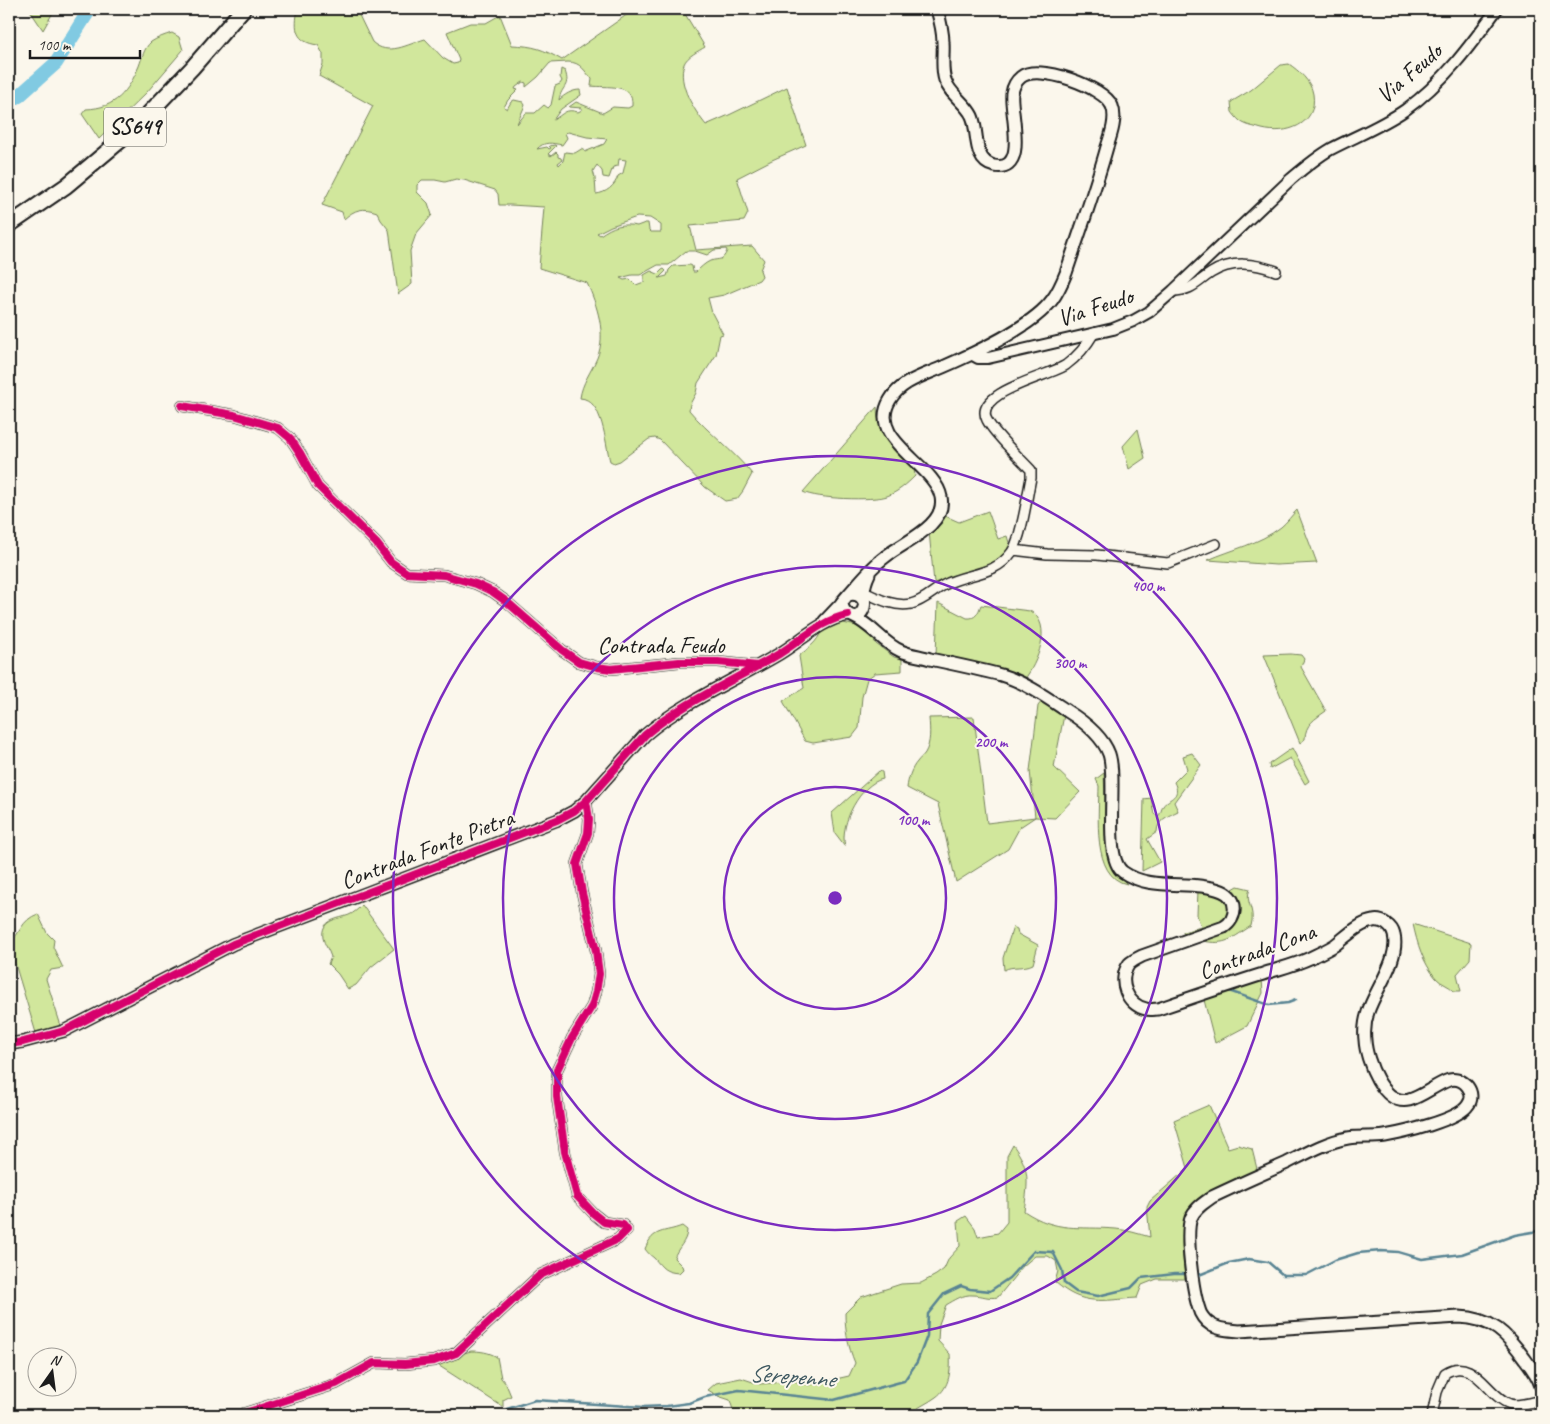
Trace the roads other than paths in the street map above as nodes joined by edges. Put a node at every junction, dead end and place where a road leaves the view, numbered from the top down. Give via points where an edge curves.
1 (243, 9) edge
2 (937, 9) edge
3 (1497, 9) edge
4 (9, 226) edge
5 (1276, 271) dead end
6 (1173, 291) junction
7 (1094, 333) junction
8 (971, 354) junction
9 (182, 406) dead end
10 (1216, 544) dead end
11 (1013, 550) junction
12 (870, 570) junction
13 (845, 599) junction
14 (864, 601) junction
15 (850, 616) junction
16 (820, 626) junction
17 (878, 634) junction
18 (758, 666) junction
19 (586, 801) junction
20 (9, 1044) edge
21 (1541, 1386) edge
22 (1541, 1402) edge
23 (190, 1415) edge
24 (1432, 1415) edge

1 - 4 highway, SS649 via 133,130 66,186
2 - 8 main road via 942,27 945,81 973,117 979,152 987,163 1002,166 1014,156 1016,139 1011,95 1016,81 1026,74 1050,74 1090,89 1107,98 1114,114 1108,146 1059,290 1043,310 1027,322
3 - 6 street, Via Feudo via 1456,64 1423,95 1388,120 1330,150 1291,178
5 - 6 street via 1258,264 1226,266 1190,289
6 - 7 street, Via Feudo via 1150,312 1113,329
7 - 8 street, Via Feudo via 988,358
7 - 11 street via 1065,365 996,395 986,411 986,419 1031,470
8 - 12 main road, Via Feudo via 913,380 898,389 888,402 886,429 936,484 941,495 941,507 935,520 925,529
9 - 18 street, Contrada Feudo via 234,415 278,428 290,438 318,486 391,562 407,573 444,575 493,592 579,662 611,669 680,662
10 - 11 street via 1168,563
11 - 14 street via 988,572 953,581 912,604
12 - 13 main road, Via Feudo
12 - 14 main road
13 - 14 main road via 856,594
13 - 15 main road via 843,610
13 - 16 street
14 - 15 main road via 859,615
14 - 17 main road, Contrada Cona
15 - 16 street
15 - 17 main road, Contrada Cona via 866,623
16 - 18 street, Contrada Fonte Pietra
17 - 21 main road, Contrada Cona via 904,652 1018,681 1075,716 1094,732 1108,754 1112,774 1112,837 1118,867 1144,880 1214,889 1231,898 1234,917 1224,927 1130,963 1123,983 1125,992 1136,1004 1146,1009 1158,1009 1308,959 1334,946 1368,922 1378,920 1390,927 1395,940 1390,962 1365,1023 1365,1044 1370,1066 1378,1081 1390,1096 1401,1100 1409,1100 1451,1080 1463,1082 1469,1089 1469,1105 1455,1115 1425,1127 1384,1136 1348,1138 1325,1145 1212,1197 1198,1207 1189,1224 1194,1292 1199,1310 1208,1324 1239,1331 1474,1318 1484,1320 1503,1332 1538,1376
18 - 19 street, Contrada Fonte Pietra via 655,726
19 - 20 street, Contrada Fonte Pietra via 557,820 233,944 64,1031
19 - 23 street via 588,833 577,864 599,974 592,1006 557,1070 557,1096 577,1196 604,1222 623,1225 628,1230 618,1239 540,1276 456,1353 434,1361 374,1363 336,1384 242,1414
22 - 24 street via 1512,1405 1473,1373 1458,1368 1445,1373

